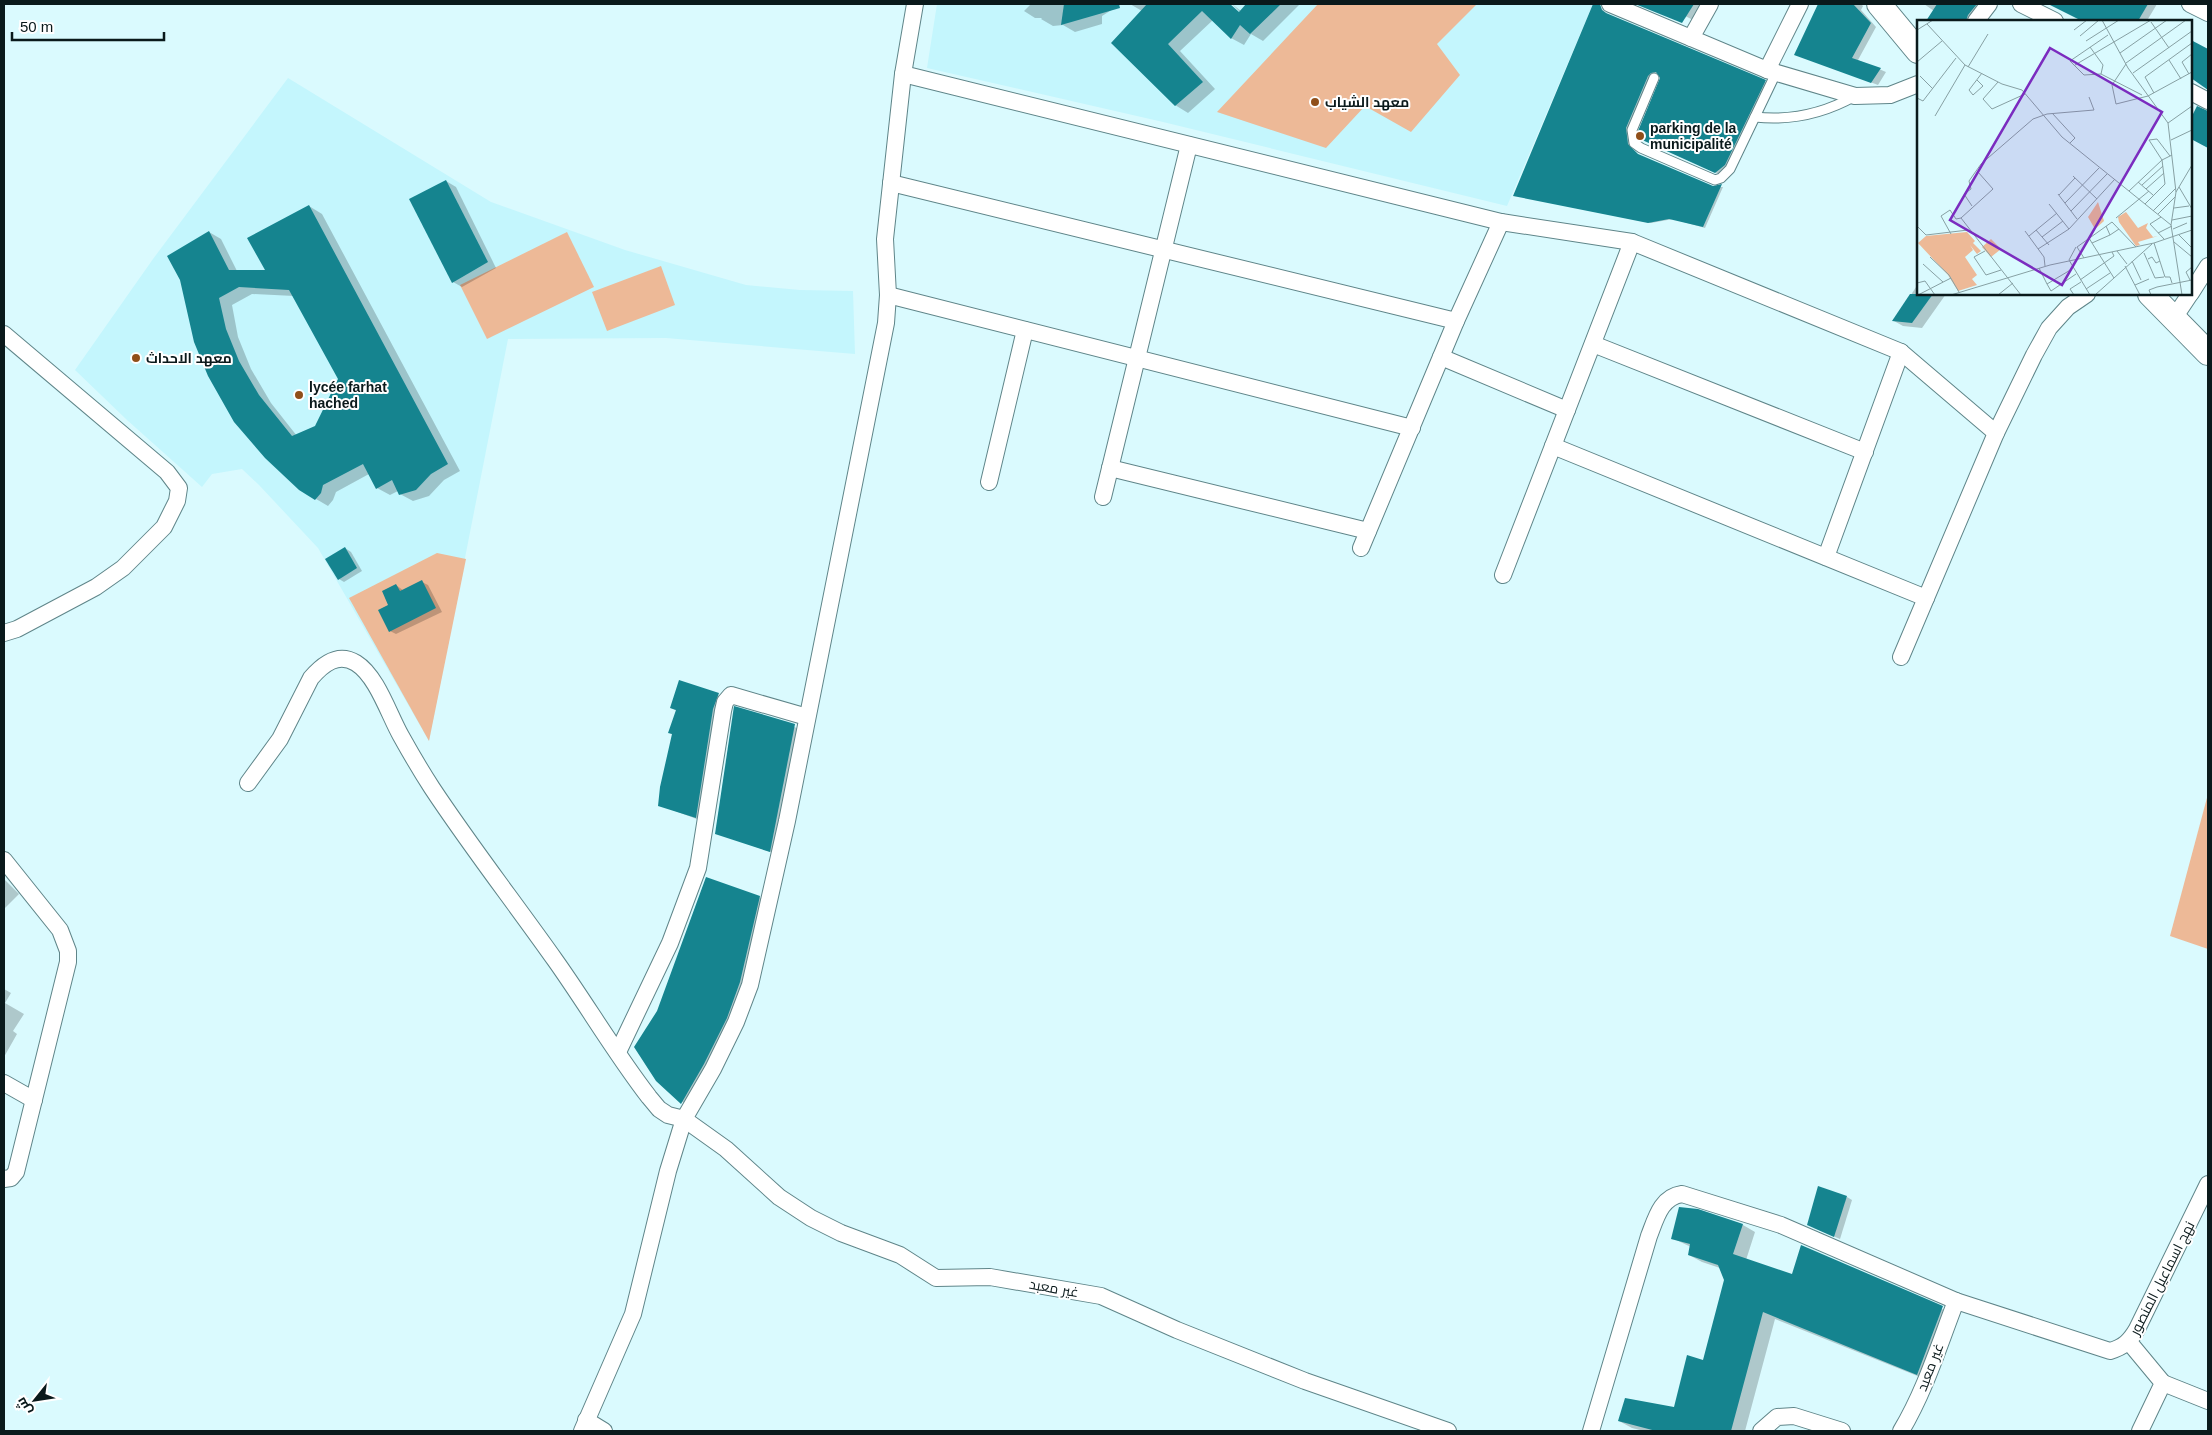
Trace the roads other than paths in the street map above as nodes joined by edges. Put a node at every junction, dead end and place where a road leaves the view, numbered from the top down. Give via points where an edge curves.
1 (916, 4) edge
2 (1610, 4) edge
3 (1710, 4) edge
4 (1800, 4) edge
5 (1880, 4) edge
6 (1989, 4) edge
7 (2021, 4) edge
8 (2190, 4) edge
9 (2208, 13) edge
10 (1977, 20) edge
11 (2053, 20) edge
12 (1691, 38) junction
13 (1917, 50) edge
14 (1772, 71) junction
15 (903, 74) junction
16 (1654, 78) dead end
17 (1917, 84) edge
18 (2192, 93) edge
19 (1855, 96) junction
20 (2208, 101) edge
21 (1754, 117) junction
22 (1189, 145) junction
23 (891, 184) junction
24 (1501, 222) junction
25 (1632, 242) junction
26 (1164, 250) junction
27 (2208, 266) edge
28 (2192, 290) edge
29 (888, 295) junction
30 (2086, 295) edge
31 (2151, 295) edge
32 (2189, 295) edge
33 (2174, 318) junction
34 (1456, 321) junction
35 (1025, 330) junction
36 (4, 334) edge
37 (1592, 344) junction
38 (1901, 352) junction
39 (2208, 353) edge
40 (1441, 357) junction
41 (1136, 358) junction
42 (1567, 410) junction
43 (1412, 428) junction
44 (1996, 433) junction
45 (1553, 446) junction
46 (1865, 452) junction
47 (1110, 468) junction
48 (989, 482) dead end
49 (1102, 497) dead end
50 (1368, 531) junction
51 (1361, 548) dead end
52 (1826, 557) junction
53 (1503, 575) dead end
54 (1926, 598) junction
55 (4, 632) edge
56 (1901, 657) dead end
57 (807, 717) junction
58 (248, 783) dead end
59 (4, 860) edge
60 (618, 1052) junction
61 (4, 1083) edge
62 (34, 1100) junction
63 (684, 1119) junction
64 (4, 1179) edge
65 (2208, 1184) edge
66 (2204, 1207) edge
67 (1956, 1301) junction
68 (2129, 1342) junction
69 (2163, 1383) junction
70 (2208, 1402) edge
71 (584, 1426) edge
72 (604, 1431) edge
73 (1448, 1431) edge
74 (1591, 1431) edge
75 (1761, 1431) edge
76 (1842, 1431) edge
77 (1901, 1431) edge
78 (2140, 1431) edge

1 - 15 street
2 - 12 street
3 - 12 street
4 - 14 street
5 - 13 street
6 - 10 street
7 - 11 street
8 - 9 street
12 - 14 street
14 - 19 street
14 - 21 lane
15 - 22 street
15 - 23 street
16 - 21 lane via 1632,130 1632,139 1641,148 1709,178 1715,180 1727,175
17 - 19 street via 1890,95
18 - 20 street
19 - 21 lane via 1828,109 1799,117
22 - 24 street
22 - 26 street
23 - 26 street
23 - 29 street via 885,239
24 - 25 street
24 - 34 street
25 - 37 street
25 - 38 street
26 - 34 street
26 - 41 street
27 - 28 street
29 - 35 street
29 - 57 street via 886,323
30 - 44 street via 2068,307 2049,328
31 - 33 street
32 - 33 street
33 - 39 street
34 - 40 street
35 - 41 street
35 - 48 street
36 - 55 street via 167,472 179,488 177,501 164,526 123,568 87,592 16,629
37 - 42 street
37 - 46 street
38 - 44 street
38 - 46 street
40 - 42 street
40 - 43 street
41 - 43 street
41 - 47 street
42 - 45 street
43 - 50 street
44 - 54 street
45 - 52 street
45 - 53 street
46 - 52 street
47 - 49 street
47 - 50 street
50 - 51 street
52 - 54 street
54 - 56 street
57 - 60 street via 731,695 725,702 698,868 670,943
57 - 63 street via 750,985 713,1069
58 - 60 street, غير معبد via 280,739 318,670 338,658 356,663 376,688 432,787
59 - 62 street via 60,930 68,951
60 - 63 street, غير معبد via 659,1109
61 - 62 street
62 - 64 street via 16,1172 11,1178
63 - 71 street via 633,1314
63 - 73 street, غير معبد via 726,1149 779,1197 811,1218 900,1255 936,1278 990,1277 1101,1296 1305,1382
65 - 66 street, نهج اسماعيل المنصور
66 - 68 street, نهج اسماعيل المنصور
67 - 68 street, نهج اسماعيل المنصور via 2110,1351
67 - 74 street, نهج اسماعيل المنصور via 1781,1225 1682,1194 1675,1195 1660,1209 1649,1236
67 - 77 street, غير معبد via 1920,1394
68 - 69 street
69 - 70 street
69 - 78 street
71 - 72 street
75 - 76 street via 1777,1417 1794,1416

